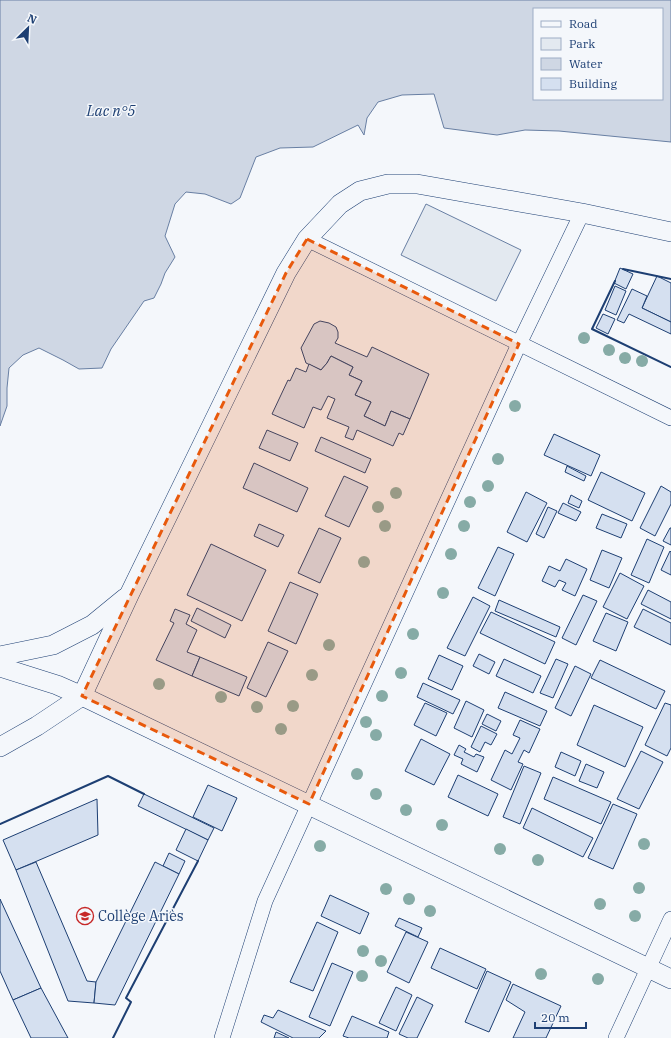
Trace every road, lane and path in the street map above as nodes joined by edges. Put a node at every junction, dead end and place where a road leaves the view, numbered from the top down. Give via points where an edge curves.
1 (582, 213) junction
2 (671, 232) edge
3 (307, 239) junction
4 (519, 344) junction
5 (671, 418) edge
6 (130, 593) junction
7 (0, 656) edge
8 (0, 667) edge
9 (82, 696) junction
10 (0, 747) edge
11 (309, 804) junction
12 (671, 919) edge
13 (648, 968) junction
14 (671, 978) edge
15 (222, 1038) edge
16 (616, 1038) edge

1 - 2 street
1 - 3 street via 417,184 388,184 360,191 340,204
1 - 4 street
3 - 4 street
3 - 6 street via 286,273
4 - 5 street
4 - 11 street
6 - 7 street via 92,625 53,645
6 - 9 street
8 - 9 street via 57,685
9 - 10 street
9 - 11 street
11 - 13 street
11 - 15 street via 265,901
12 - 13 street
13 - 14 street
13 - 16 street

